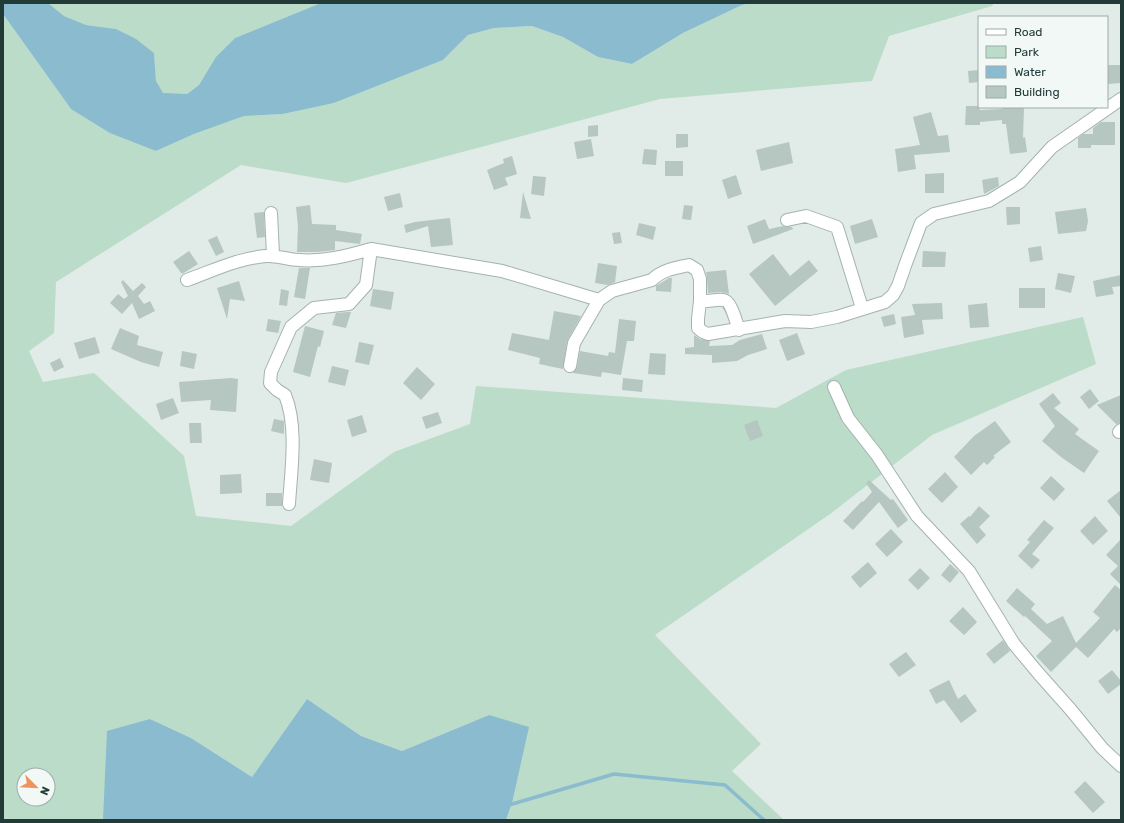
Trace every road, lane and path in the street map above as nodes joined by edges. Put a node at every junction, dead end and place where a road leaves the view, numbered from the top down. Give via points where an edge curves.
1 (1121, 98) edge
2 (1108, 107) edge
3 (1107, 108) edge
4 (271, 213) dead end
5 (787, 220) dead end
6 (371, 249) junction
7 (273, 255) junction
8 (187, 280) dead end
9 (599, 300) junction
10 (700, 301) junction
11 (862, 308) junction
12 (739, 330) junction
13 (570, 366) dead end
14 (834, 387) dead end
15 (289, 504) dead end
16 (1121, 766) edge

1 - 2 street
3 - 11 street via 1052,147 1020,182 989,202 934,214 921,223 894,295 886,302
4 - 7 street
5 - 11 street via 806,216 837,227
6 - 7 street via 314,261
6 - 9 street via 502,271
6 - 15 street via 366,286 349,304 314,308 291,327 271,372 270,383 286,395 290,407 293,451
7 - 8 street via 236,262
9 - 10 street via 612,291 652,280 673,269 689,265 697,270 700,279
9 - 13 street via 574,343
10 - 12 street via 727,301
10 - 12 street via 698,328 703,332 712,334
11 - 12 street via 837,317 811,322 785,321
14 - 16 street via 848,418 877,455 917,516 969,571 1014,644 1038,674 1102,748

